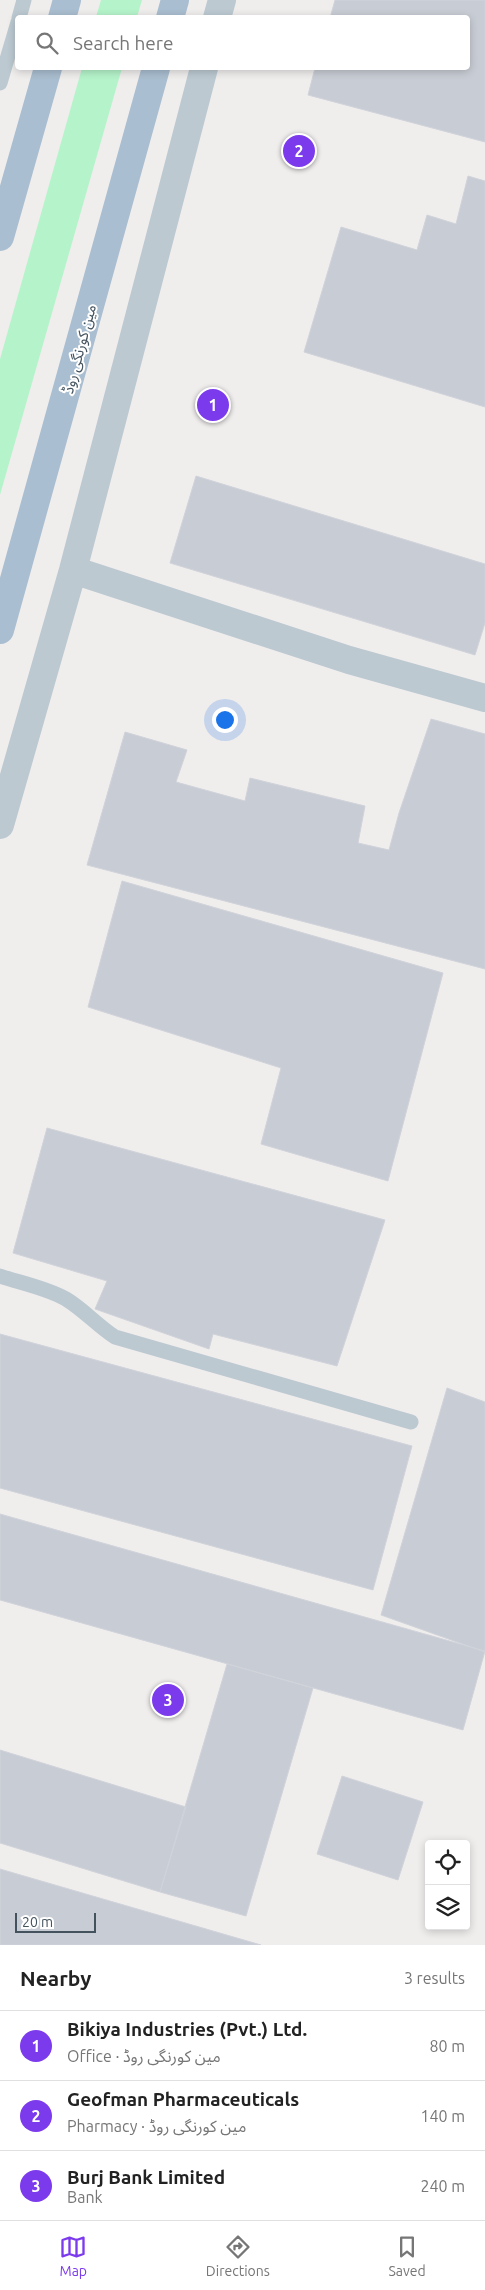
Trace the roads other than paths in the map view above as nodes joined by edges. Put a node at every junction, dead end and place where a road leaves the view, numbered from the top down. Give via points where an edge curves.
1 (24, 0) edge
2 (67, 0) edge
3 (175, 0) edge
4 (222, 0) edge
5 (20, 15) edge
6 (63, 15) edge
7 (171, 15) edge
8 (218, 15) edge
9 (15, 32) edge
10 (47, 70) edge
11 (155, 70) edge
12 (203, 70) edge
13 (0, 83) edge
14 (0, 237) edge
15 (73, 570) junction
16 (0, 630) edge
17 (485, 698) edge
18 (0, 825) edge
19 (0, 1276) edge
20 (411, 1422) dead end

1 - 5 lane
2 - 6 main road
3 - 7 main road
4 - 8 street
9 - 13 lane
10 - 14 main road
11 - 16 main road, مین کورنگی روڈ
12 - 15 street
15 - 17 street via 349,660
15 - 18 street
19 - 20 lane via 64,1298 115,1337

